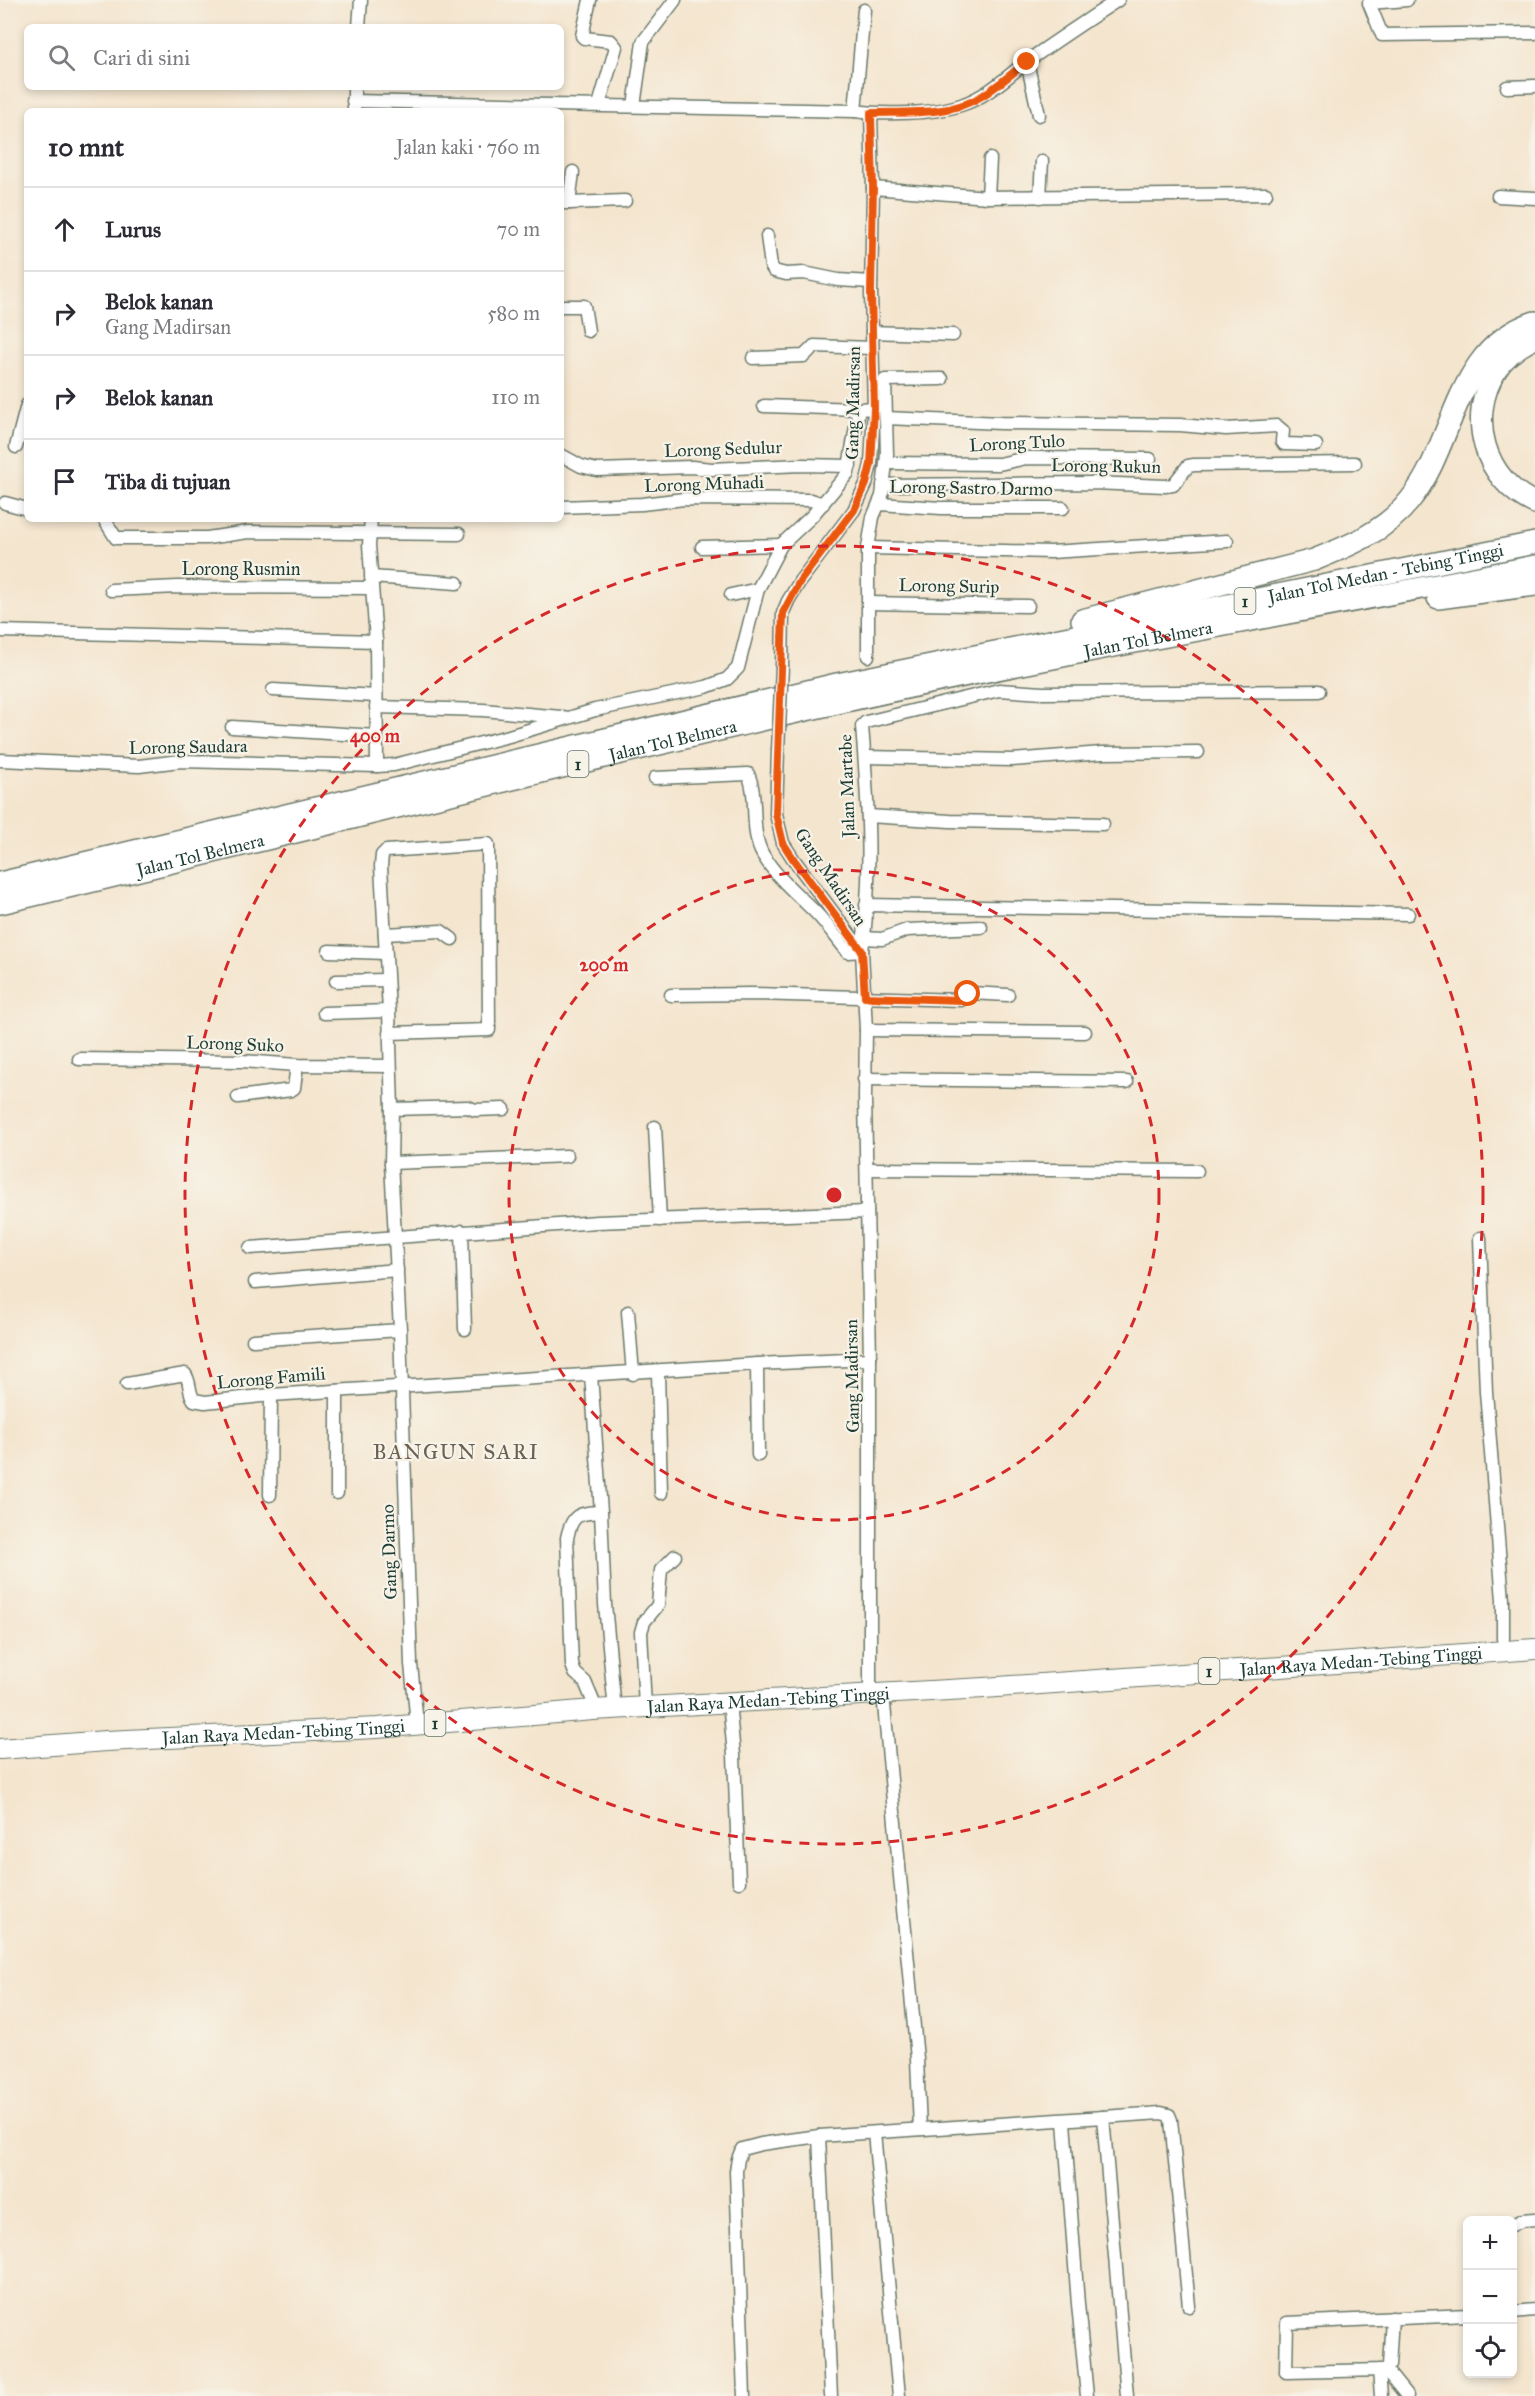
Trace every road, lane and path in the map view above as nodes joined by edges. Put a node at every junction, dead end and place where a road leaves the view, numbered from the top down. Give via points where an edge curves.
1 (361, 0) edge
2 (590, 0) edge
3 (675, 0) edge
4 (1118, 0) edge
5 (1407, 0) edge
6 (864, 10) dead end
7 (359, 24) edge
8 (1535, 33) edge
9 (1027, 62) junction
10 (1535, 86) edge
11 (1507, 87) dead end
12 (354, 90) edge
13 (599, 105) junction
14 (354, 106) edge
15 (634, 106) junction
16 (855, 111) junction
17 (871, 113) junction
18 (1039, 115) dead end
19 (990, 159) dead end
20 (1042, 161) dead end
21 (573, 172) dead end
22 (873, 188) junction
23 (1266, 194) dead end
24 (1498, 196) dead end
25 (988, 197) junction
26 (1040, 197) junction
27 (1535, 198) edge
28 (625, 201) dead end
29 (565, 203) edge
30 (766, 236) dead end
31 (871, 282) junction
32 (564, 306) edge
33 (1535, 322) edge
34 (588, 331) dead end
35 (872, 332) junction
36 (953, 335) dead end
37 (1535, 338) edge
38 (872, 348) junction
39 (753, 358) dead end
40 (942, 379) dead end
41 (879, 380) junction
42 (764, 406) dead end
43 (874, 408) junction
44 (859, 409) junction
45 (24, 416) edge
46 (886, 418) junction
47 (1316, 445) dead end
48 (16, 447) dead end
49 (564, 457) edge
50 (1150, 459) dead end
51 (886, 463) junction
52 (1355, 463) dead end
53 (850, 466) junction
54 (883, 485) junction
55 (5, 503) dead end
56 (1535, 503) edge
57 (824, 504) junction
58 (879, 504) junction
59 (564, 507) edge
60 (24, 508) edge
61 (1063, 508) dead end
62 (106, 522) edge
63 (371, 522) edge
64 (370, 533) junction
65 (459, 534) dead end
66 (1227, 541) dead end
67 (1535, 543) edge
68 (781, 545) junction
69 (702, 547) dead end
70 (868, 548) junction
71 (1535, 566) edge
72 (371, 583) junction
73 (457, 583) dead end
74 (1535, 585) edge
75 (758, 589) junction
76 (111, 590) dead end
77 (731, 595) dead end
78 (868, 603) junction
79 (1028, 606) dead end
80 (1316, 609) junction
81 (0, 631) edge
82 (376, 641) junction
83 (868, 656) dead end
84 (955, 659) junction
85 (273, 690) dead end
86 (1319, 691) dead end
87 (376, 701) junction
88 (568, 717) junction
89 (232, 727) dead end
90 (376, 736) junction
91 (1198, 752) dead end
92 (865, 757) junction
93 (0, 760) edge
94 (377, 766) junction
95 (655, 778) dead end
96 (868, 816) junction
97 (1103, 824) dead end
98 (0, 883) edge
99 (0, 903) edge
100 (866, 905) junction
101 (1408, 914) dead end
102 (981, 927) dead end
103 (385, 934) junction
104 (864, 938) junction
105 (452, 939) dead end
106 (329, 951) dead end
107 (862, 951) junction
108 (385, 952) junction
109 (386, 980) junction
110 (336, 981) dead end
111 (671, 995) dead end
112 (1008, 995) dead end
113 (865, 997) junction
114 (389, 1011) junction
115 (324, 1012) dead end
116 (866, 1030) junction
117 (1085, 1032) dead end
118 (389, 1033) junction
119 (79, 1059) dead end
120 (297, 1065) junction
121 (389, 1066) junction
122 (864, 1079) junction
123 (1127, 1082) dead end
124 (238, 1097) dead end
125 (392, 1108) junction
126 (504, 1109) dead end
127 (655, 1127) dead end
128 (567, 1156) dead end
129 (391, 1163) junction
130 (867, 1169) junction
131 (1197, 1171) dead end
132 (867, 1212) junction
133 (660, 1220) junction
134 (462, 1231) junction
135 (395, 1236) junction
136 (1480, 1238) dead end
137 (250, 1248) dead end
138 (397, 1270) junction
139 (255, 1282) dead end
140 (628, 1312) dead end
141 (465, 1329) dead end
142 (400, 1330) junction
143 (253, 1340) dead end
144 (870, 1359) junction
145 (757, 1364) junction
146 (658, 1372) junction
147 (633, 1374) junction
148 (591, 1376) junction
149 (127, 1384) dead end
150 (402, 1388) junction
151 (337, 1391) junction
152 (271, 1395) junction
153 (758, 1455) dead end
154 (337, 1493) dead end
155 (661, 1493) dead end
156 (270, 1494) dead end
157 (601, 1512) junction
158 (675, 1556) dead end
159 (1535, 1638) edge
160 (1503, 1639) junction
161 (1535, 1649) edge
162 (875, 1691) junction
163 (614, 1700) junction
164 (593, 1701) junction
165 (645, 1702) junction
166 (729, 1702) junction
167 (416, 1714) junction
168 (0, 1736) edge
169 (0, 1749) edge
170 (739, 1882) dead end
171 (1103, 2118) junction
172 (1064, 2121) junction
173 (920, 2129) junction
174 (874, 2133) junction
175 (819, 2136) junction
176 (1535, 2219) edge
177 (1517, 2223) edge
178 (1189, 2307) dead end
179 (1535, 2310) edge
180 (1517, 2312) edge
181 (1463, 2314) edge
182 (1392, 2318) junction
183 (1382, 2370) junction
184 (744, 2396) edge
185 (831, 2396) edge
186 (899, 2396) edge
187 (1087, 2396) edge
188 (1127, 2396) edge
189 (1381, 2396) edge
190 (1407, 2396) edge

1 - 7 street
2 - 13 street via 582,36 611,41 615,47
3 - 15 street via 643,42
4 - 9 street
5 - 8 street via 1369,3 1382,35
6 - 16 street
9 - 17 street via 980,97 960,106
9 - 18 street
10 - 11 street
12 - 14 street
13 - 14 street
13 - 15 street
15 - 16 street
16 - 17 street
17 - 22 street, Gang Madirsan
19 - 25 street
20 - 26 street
21 - 29 street
22 - 25 street
22 - 31 street, Gang Madirsan
23 - 26 street
24 - 27 street
25 - 26 street
28 - 29 street
30 - 31 street via 774,272
31 - 35 street, Gang Madirsan
32 - 34 street via 584,306
33 - 84 highway via 1503,339 1479,363 1418,490 1390,520 1362,539 1306,562 1023,635
35 - 36 street
35 - 38 street, Gang Madirsan
37 - 56 highway via 1519,346 1497,368 1485,394 1482,426 1496,472 1522,498
38 - 39 street via 814,346 804,356
38 - 41 street, Gang Madirsan
40 - 41 street
41 - 43 street, Gang Madirsan
41 - 46 street
42 - 44 street
43 - 44 street
43 - 107 street, Gang Madirsan, bridge via 866,484 854,510 800,581 783,613 776,814 783,843
44 - 53 street
45 - 48 street
46 - 47 street via 1226,429 1277,426 1284,431 1284,444
46 - 51 street
49 - 53 street, Lorong Sedulur via 597,470
50 - 51 street, Lorong Tulo
51 - 54 street
52 - 54 street, Lorong Rukun via 1194,465 1188,466 1173,485 1165,486
53 - 57 street
54 - 58 street
55 - 60 street
57 - 59 street, Lorong Muhadi via 804,500 684,499
57 - 68 street
58 - 61 street, Lorong Sastro Darmo
58 - 70 street
62 - 64 street via 116,538 207,538 248,532
63 - 64 street
64 - 65 street
64 - 72 street
66 - 70 street via 1051,552
67 - 84 highway, Jalan Tol Medan - Tebing Tinggi / 1
68 - 69 street
68 - 75 street
70 - 78 street
71 - 80 highway, Jalan Tol Medan - Tebing Tinggi / 1
72 - 73 street, Lorong Rusmin
72 - 76 street, Lorong Rusmin
72 - 82 street
74 - 80 highway
75 - 77 street
75 - 88 street via 738,668 727,679
78 - 79 street, Lorong Surip
78 - 83 street
80 - 99 highway, Jalan Tol Belmera / 1 via 838,702
81 - 82 street
82 - 87 street
84 - 98 highway, Jalan Tol Belmera / 1
85 - 87 street
86 - 92 street, Jalan Martabe via 999,690 866,722 862,726
87 - 88 street
87 - 90 street
88 - 94 street, Lorong Saudara via 509,736
89 - 90 street
90 - 94 street
91 - 92 street via 1102,753 1012,760
92 - 96 street, Jalan Martabe
93 - 94 street, Lorong Saudara via 139,766 180,761
95 - 107 street via 748,774 762,854 831,928 848,952
96 - 97 street
96 - 100 street, Jalan Martabe
100 - 101 street
100 - 104 street, Jalan Martabe
102 - 104 street via 907,930 882,939
103 - 105 street via 441,931
103 - 108 street, Gang Darmo
103 - 118 street, Gang Darmo via 381,866 386,850 488,844 489,1030
104 - 107 street, Jalan Martabe
106 - 108 street
107 - 113 street, Gang Madirsan
108 - 109 street, Gang Darmo
109 - 110 street
109 - 114 street, Gang Darmo
111 - 113 street
112 - 113 street via 970,993 961,1000
113 - 116 street, Gang Madirsan
114 - 115 street
114 - 118 street, Gang Darmo
116 - 117 street
116 - 122 street, Gang Madirsan
118 - 121 street, Gang Darmo
119 - 120 street, Lorong Suko
120 - 121 street, Lorong Suko
120 - 124 street via 291,1090
121 - 125 street, Gang Darmo
122 - 123 street
122 - 130 street, Gang Madirsan
125 - 126 street
125 - 129 street, Gang Darmo
127 - 133 street
128 - 129 street
129 - 135 street, Gang Darmo
130 - 131 street
130 - 132 street, Gang Madirsan
132 - 133 street
132 - 144 street, Gang Madirsan
133 - 134 street
134 - 135 street
134 - 141 street
135 - 137 street
135 - 138 street, Gang Darmo
136 - 160 street
138 - 139 street
138 - 142 street, Gang Darmo
140 - 147 street
142 - 143 street
142 - 150 street, Gang Darmo
144 - 145 street, Lorong Famili
144 - 162 street, Gang Madirsan
145 - 146 street, Lorong Famili
145 - 153 street
146 - 147 street, Lorong Famili
146 - 155 street
147 - 148 street, Lorong Famili
148 - 150 street, Lorong Famili
148 - 157 street
149 - 152 street, Lorong Famili via 185,1374 194,1400
150 - 151 street, Lorong Famili
150 - 167 street, Gang Darmo
151 - 152 street, Lorong Famili
151 - 154 street
152 - 156 street
157 - 163 street
157 - 164 street via 577,1516 570,1524 567,1538 572,1665
158 - 165 street via 660,1570 658,1605 641,1632
159 - 160 highway, Jalan Raya Medan-Tebing Tinggi / 1
160 - 162 highway, Jalan Raya Medan-Tebing Tinggi / 1
161 - 162 highway, Jalan Raya Medan-Tebing Tinggi / 1
162 - 165 highway, Jalan Raya Medan-Tebing Tinggi / 1
162 - 166 highway, Jalan Raya Medan-Tebing Tinggi / 1
162 - 173 street, Gang Madirsan via 917,2059
163 - 164 highway, Jalan Raya Medan-Tebing Tinggi / 1
163 - 165 highway, Jalan Raya Medan-Tebing Tinggi / 1
164 - 167 highway, Jalan Raya Medan-Tebing Tinggi / 1
165 - 166 highway, Jalan Raya Medan-Tebing Tinggi / 1
165 - 169 highway, Jalan Raya Medan-Tebing Tinggi / 1 via 377,1728
166 - 170 street
167 - 168 highway, Jalan Raya Medan-Tebing Tinggi / 1
171 - 172 street
171 - 178 street via 1169,2115
171 - 188 street
172 - 173 street
172 - 187 street
173 - 174 street
174 - 175 street
174 - 186 street
175 - 184 street via 742,2149 738,2159
175 - 185 street
176 - 177 street
179 - 180 street
181 - 182 street
182 - 183 street via 1389,2365
182 - 183 street via 1287,2323 1286,2372
183 - 189 street
183 - 190 street

